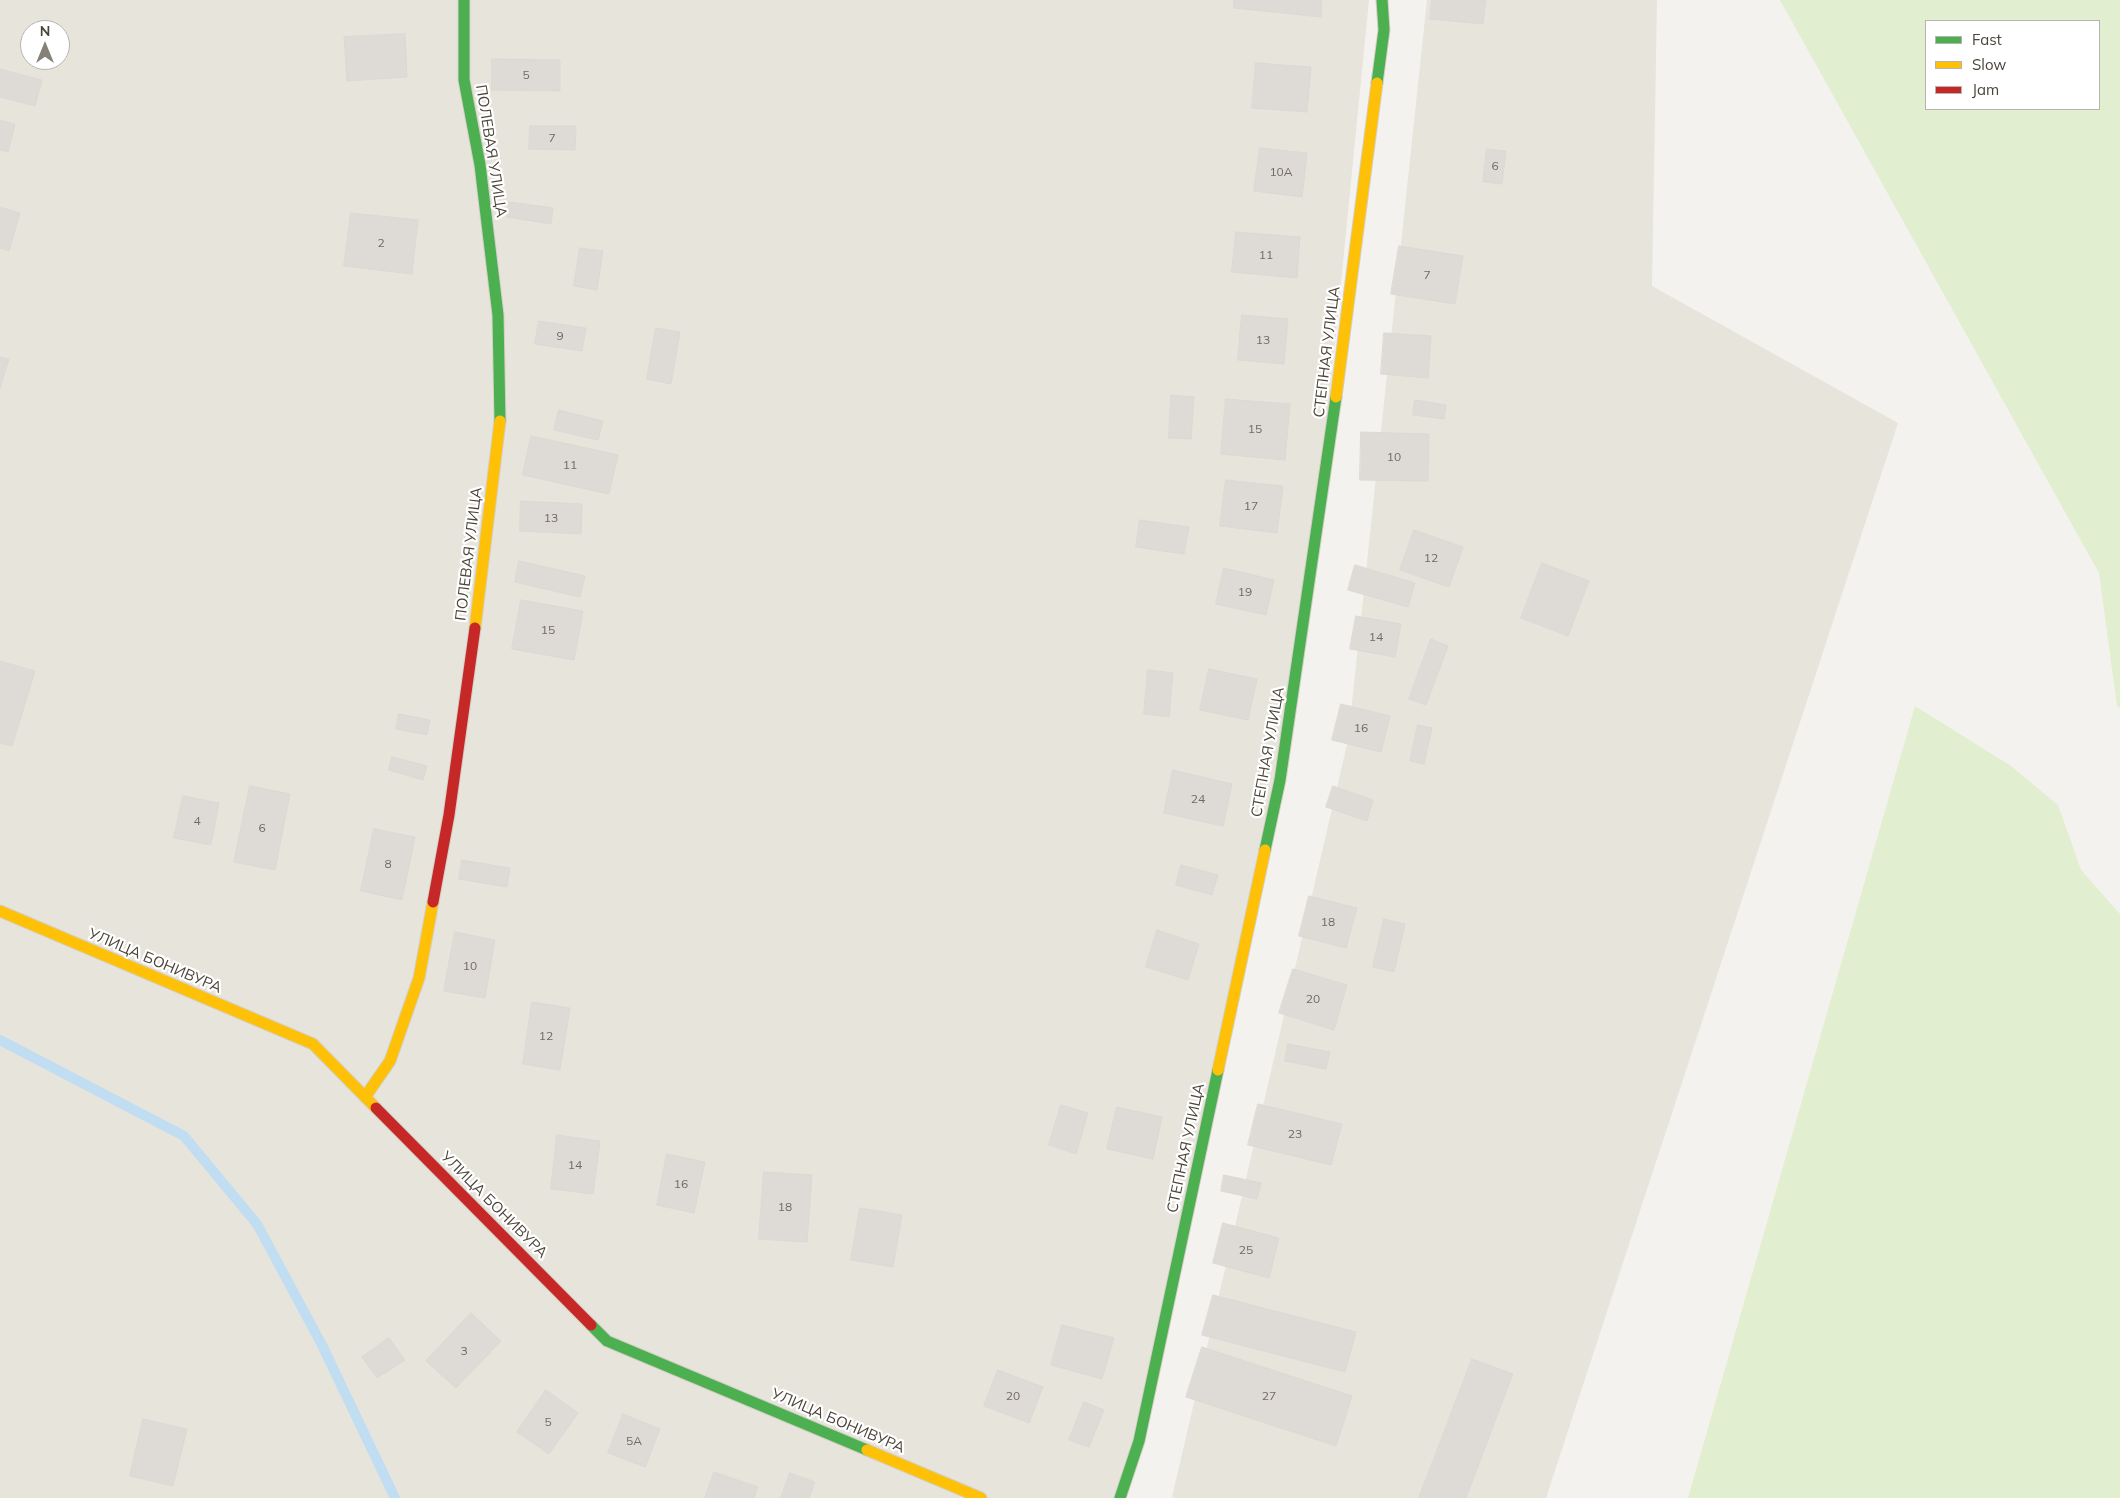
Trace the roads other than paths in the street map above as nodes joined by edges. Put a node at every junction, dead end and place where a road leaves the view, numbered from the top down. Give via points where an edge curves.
1 (464, 0) edge
2 (1382, 0) edge
3 (0, 911) edge
4 (365, 1096) junction
5 (981, 1498) edge
6 (1120, 1498) edge

1 - 4 street, ПОЛЕВАЯ УЛИЦА via 464,80 480,165 498,315 500,419 449,815 419,978 390,1061
2 - 6 street, СТЕПНАЯ УЛИЦА via 1384,30 1328,464 1280,780 1139,1442
3 - 4 street, УЛИЦА БОНИВУРА via 313,1044
4 - 5 street, УЛИЦА БОНИВУРА via 608,1341

